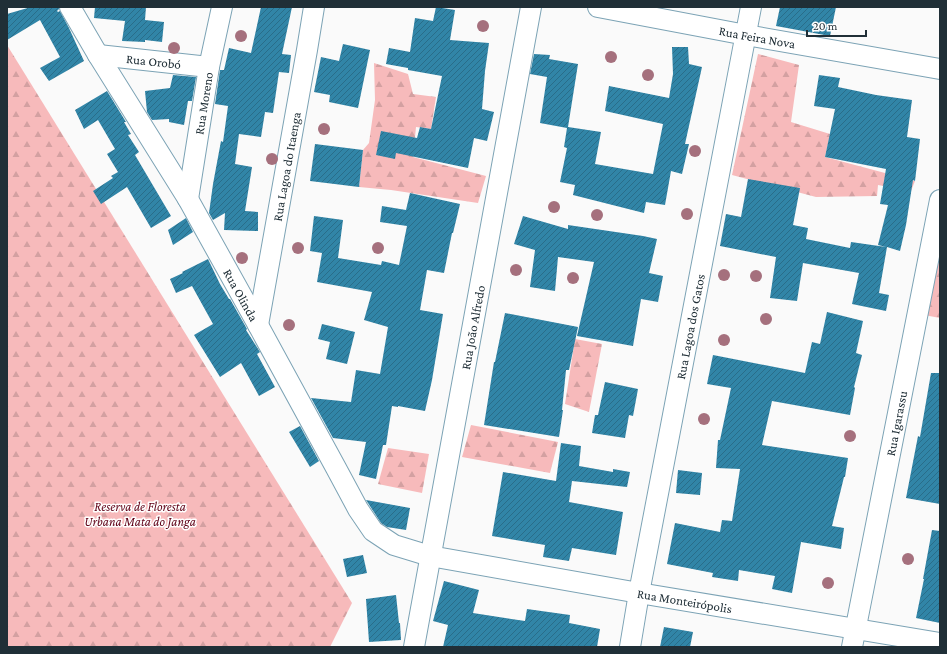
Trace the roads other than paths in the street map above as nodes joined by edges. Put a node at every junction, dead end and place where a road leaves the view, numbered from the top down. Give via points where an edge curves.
1 (70, 7) edge
2 (222, 7) edge
3 (314, 7) edge
4 (531, 7) edge
5 (598, 7) edge
6 (751, 7) edge
7 (746, 35) junction
8 (98, 55) junction
9 (209, 67) junction
10 (940, 69) edge
11 (188, 200) junction
12 (940, 200) edge
13 (258, 325) junction
14 (430, 556) junction
15 (639, 593) junction
16 (853, 638) edge
17 (940, 643) edge
18 (414, 647) edge
19 (630, 647) edge

1 - 8 street, Rua Olinda
2 - 9 street, Rua Moreno
3 - 13 street, Rua Lagoa do Itaenga
4 - 14 street, Rua João Alfredo
5 - 7 street, Rua Feira Nova
6 - 7 street, Rua Lagoa dos Gatos
7 - 10 street, Rua Feira Nova
7 - 15 street, Rua Lagoa dos Gatos
8 - 9 street, Rua Orobó
8 - 11 street, Rua Olinda
9 - 11 street, Rua Moreno
11 - 13 street, Rua Olinda
12 - 16 street, Rua Igarassu
13 - 14 street, Rua Olinda via 358,509 373,531 394,545
14 - 15 street, Rua Monteirópolis
14 - 18 street, Rua João Alfredo
15 - 16 street, Rua Monteirópolis
15 - 19 street, Rua Lagoa dos Gatos
16 - 17 street, Rua Monteirópolis

